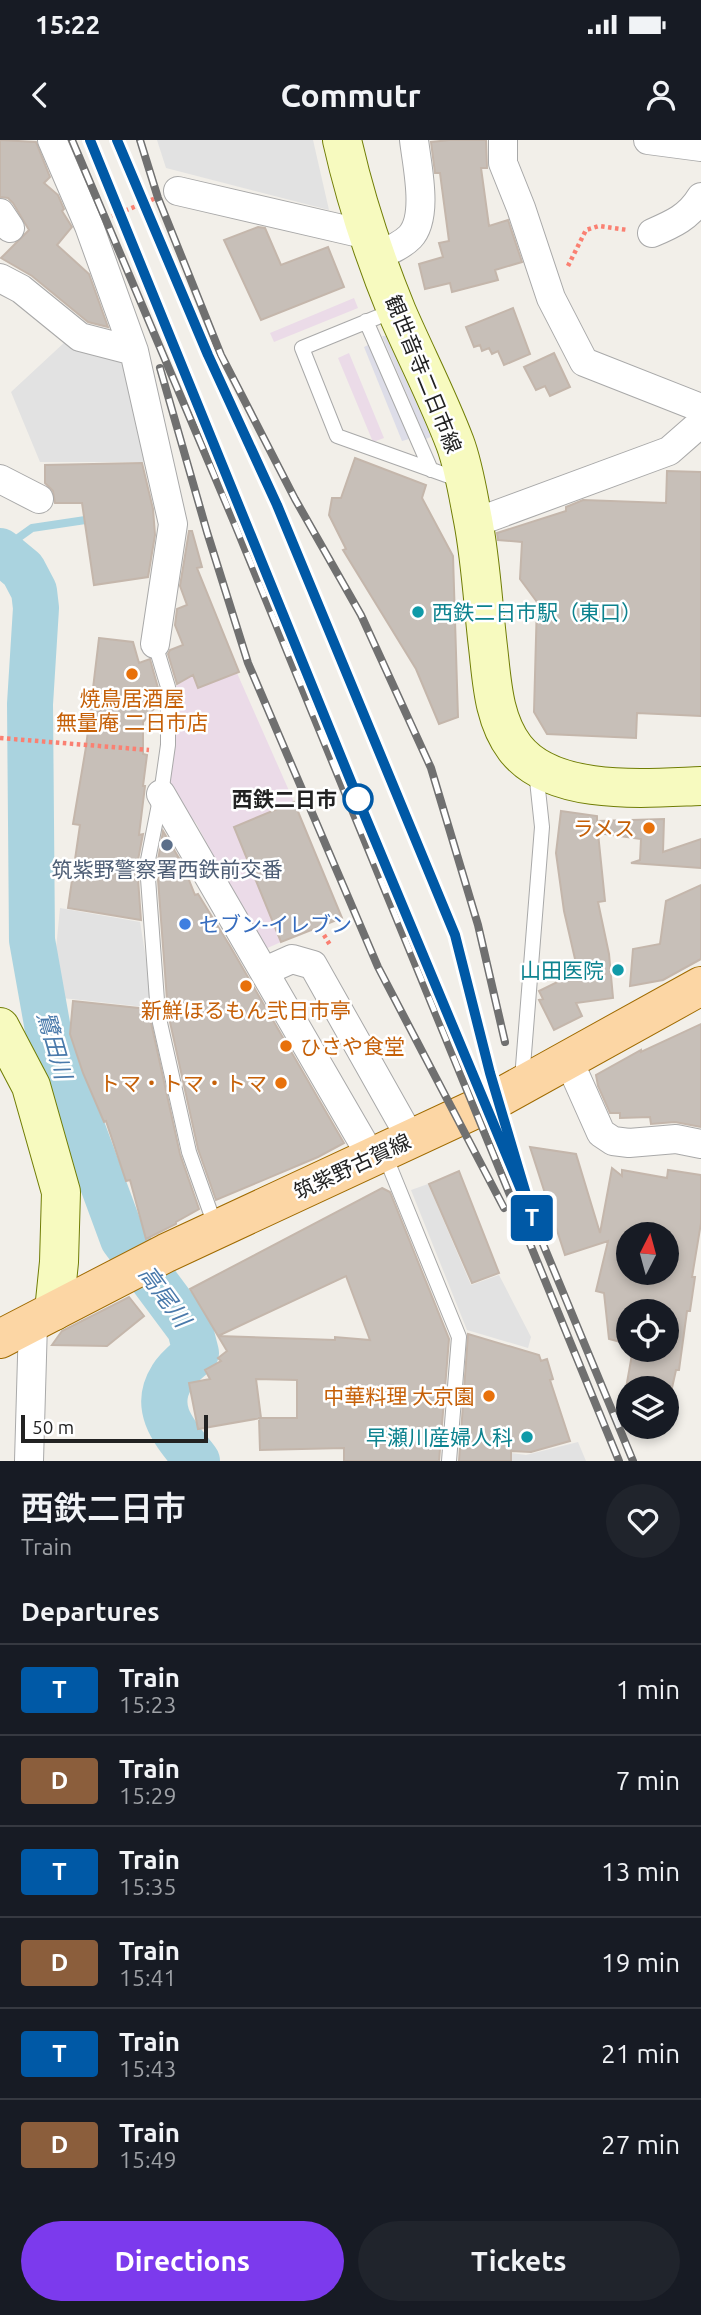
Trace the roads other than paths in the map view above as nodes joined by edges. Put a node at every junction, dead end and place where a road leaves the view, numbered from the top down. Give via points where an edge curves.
1 (52, 140) edge
2 (342, 140) edge
3 (415, 140) edge
4 (503, 140) edge
5 (648, 140) edge
6 (701, 147) edge
7 (178, 191) road end
8 (701, 197) edge
9 (652, 233) road end
10 (373, 246) junction
11 (0, 278) edge
12 (381, 315) junction
13 (134, 351) junction
14 (701, 408) edge
15 (701, 423) edge
16 (448, 476) junction
17 (0, 480) edge
18 (39, 499) dead end
19 (474, 523) junction
20 (155, 644) joint
21 (535, 765) junction
22 (701, 786) edge
23 (161, 794) junction
24 (265, 971) junction
25 (701, 986) edge
26 (0, 1027) edge
27 (568, 1059) junction
28 (522, 1084) junction
29 (701, 1144) edge
30 (389, 1150) junction
31 (216, 1230) junction
32 (41, 1306) edge
33 (29, 1461) edge
34 (449, 1461) edge

1 - 13 street
2 - 10 main road, 観世音寺二日市線
3 - 10 street via 420,219 403,243
4 - 14 street via 503,163 551,298 584,362
5 - 6 street
7 - 10 street
8 - 9 street via 680,221
10 - 12 main road, 観世音寺二日市線
11 - 13 street via 21,289 80,337
12 - 16 main road, 観世音寺二日市線 via 456,445
12 - 16 lane via 302,348 337,436
13 - 20 street via 173,524
15 - 19 street via 669,451
16 - 19 main road, 観世音寺二日市線
17 - 18 street
19 - 21 main road, 観世音寺二日市線 via 496,708 516,750
20 - 23 lane via 168,687
21 - 22 main road, 観世音寺二日市線 via 584,784
21 - 28 lane via 542,827
23 - 24 street
23 - 31 lane via 147,865 158,1014 189,1152
24 - 30 street
24 - 30 street via 292,959 313,965
25 - 27 main road, 筑紫野古賀線
26 - 32 main road via 31,1086 61,1192
27 - 28 main road, 筑紫野古賀線
27 - 29 street via 601,1133 613,1141 676,1139
28 - 30 main road, 筑紫野古賀線
30 - 31 main road, 筑紫野古賀線
30 - 34 lane via 459,1337
31 - 32 main road, 筑紫野古賀線 via 100,1287
32 - 33 street

